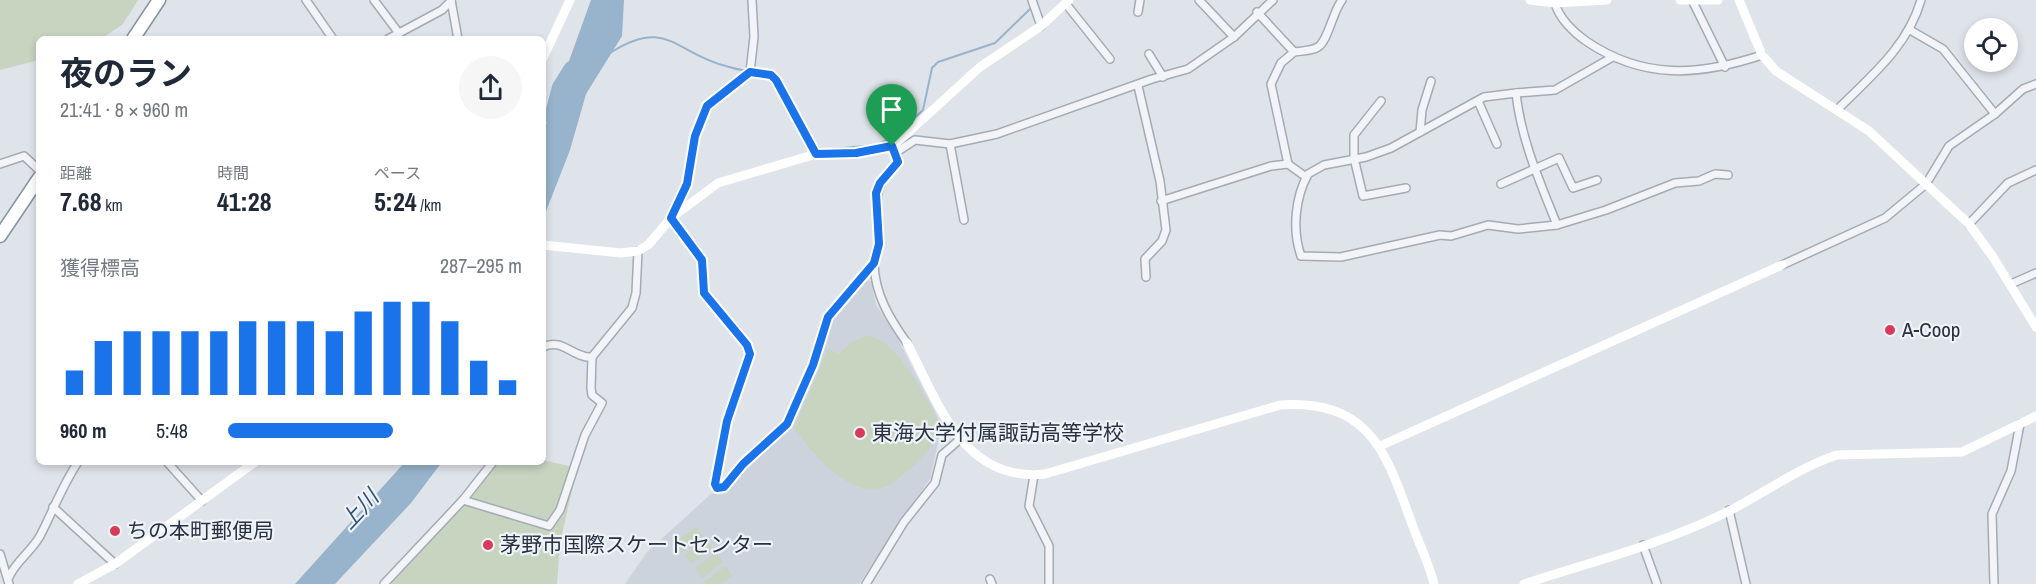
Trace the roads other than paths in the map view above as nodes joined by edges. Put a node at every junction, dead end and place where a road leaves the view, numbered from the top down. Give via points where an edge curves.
1 (159, 0) edge
2 (306, 0) edge
3 (375, 0) edge
4 (451, 0) edge
5 (570, 0) edge
6 (752, 0) edge
7 (1032, 0) edge
8 (1140, 0) edge
9 (1199, 0) edge
10 (1258, 0) edge
11 (1273, 0) edge
12 (1342, 0) edge
13 (1530, 0) edge
14 (1607, 0) edge
15 (1719, 0) edge
16 (1739, 0) edge
17 (1920, 0) edge
18 (1686, 1) edge
19 (1067, 2) edge
20 (1554, 3) junction
21 (1265, 7) junction
22 (1138, 12) dead end
23 (1257, 12) junction
24 (1039, 21) junction
25 (1910, 30) junction
26 (398, 32) junction
27 (135, 36) edge
28 (331, 36) edge
29 (392, 36) edge
30 (457, 36) edge
31 (1234, 37) junction
32 (546, 52) edge
33 (1294, 52) junction
34 (1149, 54) dead end
35 (1762, 55) junction
36 (1611, 58) junction
37 (1110, 59) dead end
38 (1725, 68) junction
39 (750, 70) junction
40 (1163, 77) junction
41 (1431, 81) dead end
42 (2036, 84) edge
43 (1138, 86) junction
44 (1516, 93) junction
45 (1381, 101) dead end
46 (1478, 101) junction
47 (1838, 109) junction
48 (1995, 114) junction
49 (1420, 132) junction
50 (950, 144) junction
51 (1497, 144) dead end
52 (894, 149) junction
53 (816, 154) junction
54 (1354, 158) junction
55 (0, 164) edge
56 (1288, 164) junction
57 (36, 167) edge
58 (1535, 169) junction
59 (2036, 170) edge
60 (1728, 175) dead end
61 (1306, 177) junction
62 (1597, 180) dead end
63 (36, 182) edge
64 (1501, 184) dead end
65 (1926, 184) junction
66 (1406, 188) dead end
67 (1161, 201) junction
68 (671, 218) junction
69 (964, 220) dead end
70 (1969, 224) junction
71 (1557, 225) junction
72 (0, 236) edge
73 (546, 245) edge
74 (638, 251) junction
75 (874, 263) junction
76 (1782, 266) joint
77 (2036, 273) edge
78 (1146, 277) dead end
79 (2011, 284) junction
80 (2036, 327) edge
81 (907, 343) joint
82 (546, 346) edge
83 (592, 357) junction
84 (2036, 416) edge
85 (2020, 424) junction
86 (959, 440) junction
87 (1380, 446) junction
88 (76, 465) edge
89 (170, 465) edge
90 (251, 465) edge
91 (491, 465) edge
92 (1034, 475) junction
93 (463, 500) junction
94 (201, 501) junction
95 (53, 507) junction
96 (1729, 510) junction
97 (1643, 545) junction
98 (0, 554) edge
99 (115, 564) junction
100 (9, 581) edge
101 (78, 584) edge
102 (384, 584) edge
103 (866, 584) edge
104 (1049, 584) edge
105 (1434, 584) edge
106 (1524, 584) edge
107 (1657, 584) edge
108 (1746, 584) edge
109 (1994, 584) edge

1 - 27 highway
2 - 28 street
3 - 26 street
4 - 26 street via 442,10
4 - 30 street
5 - 32 street
6 - 39 street via 754,37
7 - 24 street
8 - 22 street
9 - 31 street
10 - 21 street
11 - 21 street
12 - 33 street via 1318,47
13 - 20 street
14 - 20 street
15 - 18 street
16 - 35 street
17 - 25 street
18 - 38 street
19 - 24 street
19 - 37 street
20 - 36 street via 1578,35
21 - 23 street
23 - 31 street
23 - 33 street
24 - 52 street via 980,67
25 - 47 street via 1894,53
25 - 48 street via 1943,50
26 - 29 street
31 - 40 street via 1188,69
33 - 56 street via 1281,63 1271,84
34 - 40 street
35 - 38 street
35 - 47 street via 1776,71
36 - 38 street via 1671,72
36 - 44 street via 1555,90
39 - 53 street via 776,80
39 - 68 street via 707,106 695,136 687,184
40 - 43 street
41 - 49 street
42 - 48 street via 2023,89
43 - 50 street via 1031,124
43 - 67 street
44 - 46 street
44 - 58 street via 1519,122
45 - 54 street via 1354,135
46 - 49 street
46 - 51 street
47 - 65 street via 1869,131
48 - 65 street via 1949,146
49 - 54 street via 1391,148
50 - 52 street via 920,139
50 - 69 street
52 - 53 street
52 - 75 street via 898,162 876,193 879,244
53 - 68 street via 718,183
54 - 61 street via 1318,167
54 - 66 street via 1363,196
55 - 57 street via 24,156
56 - 61 street
56 - 67 street
58 - 62 street via 1559,159 1573,188
58 - 64 street
58 - 71 street
59 - 70 street via 2008,183
60 - 71 street via 1675,183
61 - 71 street via 1298,203 1296,232 1301,256 1341,257 1440,235 1452,236 1488,225 1518,229
63 - 72 highway
65 - 70 street
65 - 76 street via 1885,218
67 - 78 street via 1166,230 1162,241 1145,259
68 - 74 street
68 - 75 street via 702,260 704,293 747,345 750,354 720,448 717,488 724,487 787,424 813,365 828,317
70 - 79 street
73 - 74 street via 621,253
74 - 83 street via 632,308
75 - 81 street via 881,300
76 - 87 street
77 - 79 street
79 - 80 street
81 - 86 street
82 - 83 street via 559,344 585,358
83 - 93 street via 592,395 602,403 585,435 560,510 549,526
84 - 85 street
85 - 96 street via 1962,452 1837,455 1818,461
85 - 109 street via 2011,471 1992,514
86 - 92 street via 983,461 1010,472
86 - 103 street via 942,455 935,483 904,522
87 - 92 street via 1358,423 1329,408 1280,405
87 - 105 street via 1398,482
88 - 95 street
89 - 94 street
90 - 94 street
91 - 93 street
92 - 104 street via 1029,506 1049,546
93 - 102 street
94 - 99 street
95 - 99 street
95 - 100 street via 39,539 16,565
96 - 97 street
96 - 108 street
97 - 106 street
97 - 107 street
98 - 100 street
99 - 101 street

